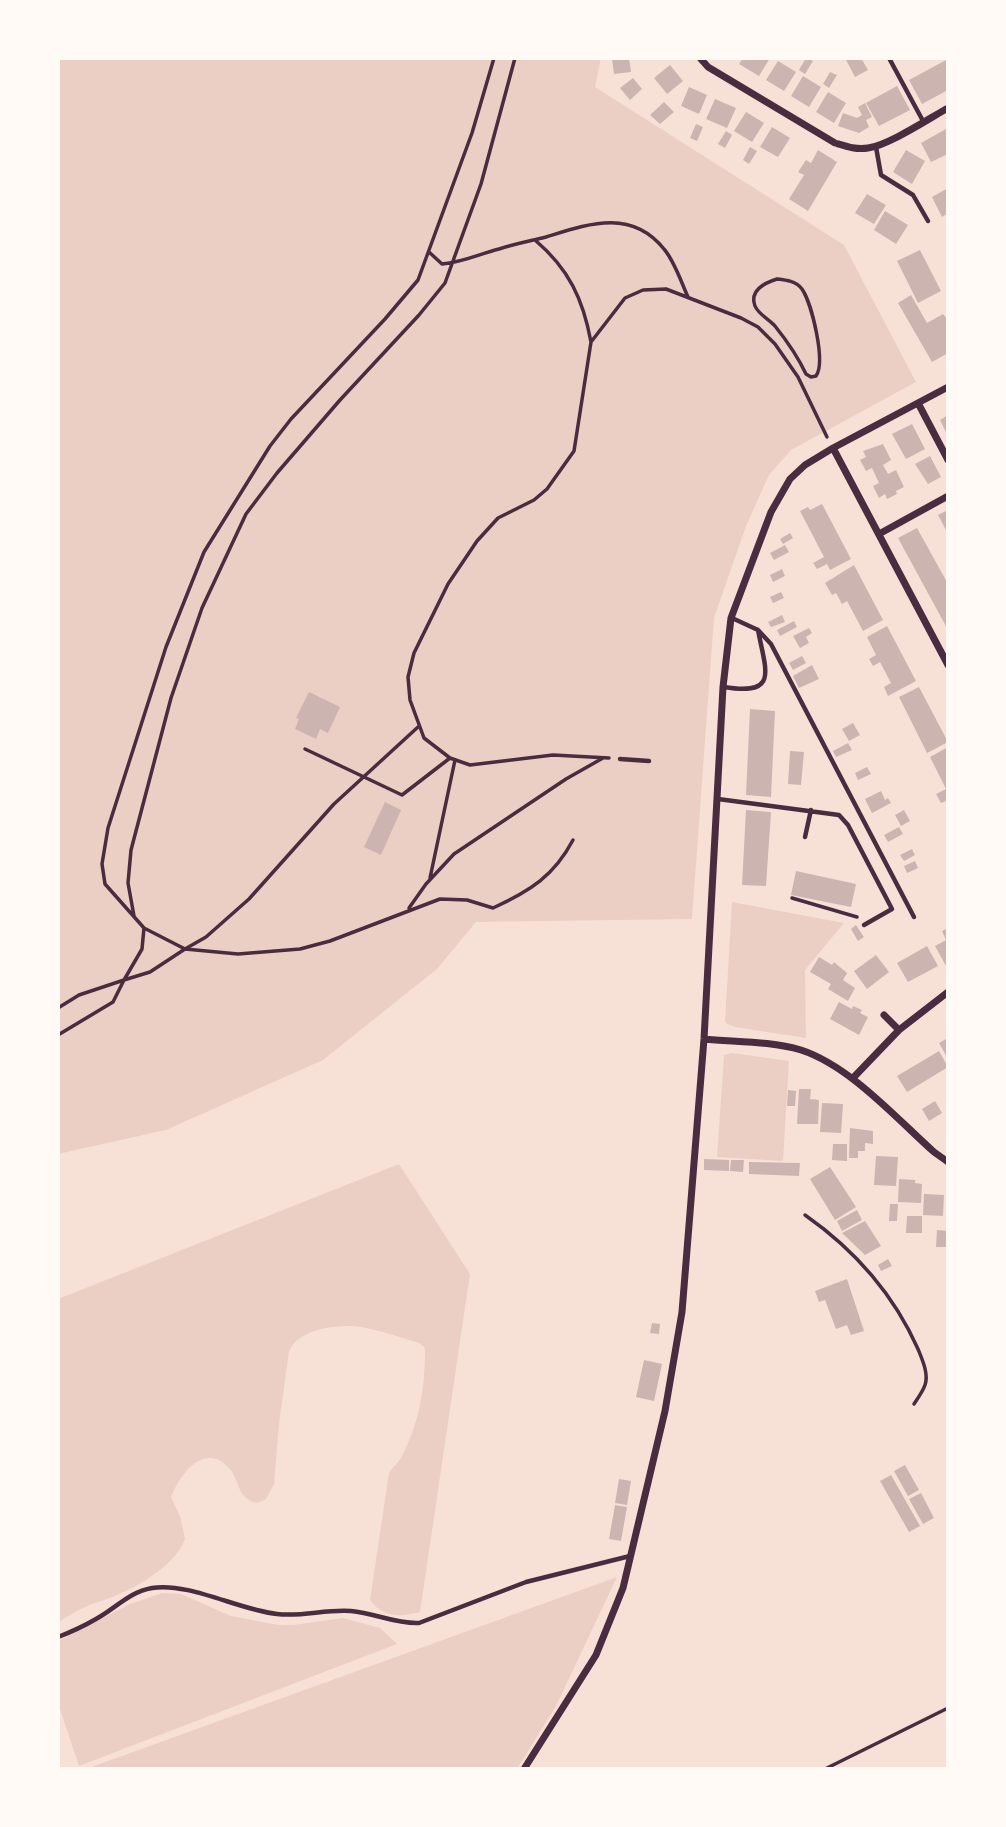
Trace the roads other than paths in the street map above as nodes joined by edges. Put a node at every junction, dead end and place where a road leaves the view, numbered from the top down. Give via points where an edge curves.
1 (701, 58) edge
2 (889, 58) edge
3 (948, 108) edge
4 (923, 121) junction
5 (876, 146) junction
6 (928, 221) dead end
7 (948, 387) edge
8 (918, 403) junction
9 (833, 448) junction
10 (948, 460) edge
11 (948, 496) edge
12 (879, 534) junction
13 (731, 618) junction
14 (758, 631) junction
15 (948, 665) edge
16 (723, 687) junction
17 (621, 759) road end
18 (649, 761) dead end
19 (717, 799) junction
20 (811, 810) junction
21 (805, 837) dead end
22 (914, 917) dead end
23 (864, 925) road end
24 (948, 992) edge
25 (884, 1015) dead end
26 (899, 1030) junction
27 (704, 1039) junction
28 (853, 1078) junction
29 (948, 1162) edge
30 (631, 1556) junction
31 (58, 1637) edge
32 (524, 1769) edge

1 - 5 street via 708,67 835,143 850,148
2 - 4 lane
3 - 4 street
4 - 5 street
5 - 6 lane via 881,175 913,195
7 - 8 street
8 - 9 street
8 - 10 street
9 - 12 street
9 - 13 street via 790,479 771,512
11 - 12 street
12 - 15 street
13 - 14 lane
13 - 16 street
14 - 16 lane via 765,677 762,684 746,691
14 - 22 lane via 771,644
16 - 19 street
17 - 18 lane
19 - 20 lane
19 - 27 street
20 - 21 lane
20 - 23 lane via 839,815 848,825 892,909
24 - 26 street
25 - 26 street
26 - 28 street
27 - 28 street via 801,1050
27 - 30 street via 682,1312 665,1411
28 - 29 street
30 - 31 lane via 526,1582 419,1623 402,1624 347,1610 276,1614 153,1588 131,1595 98,1619
30 - 32 street via 596,1656

